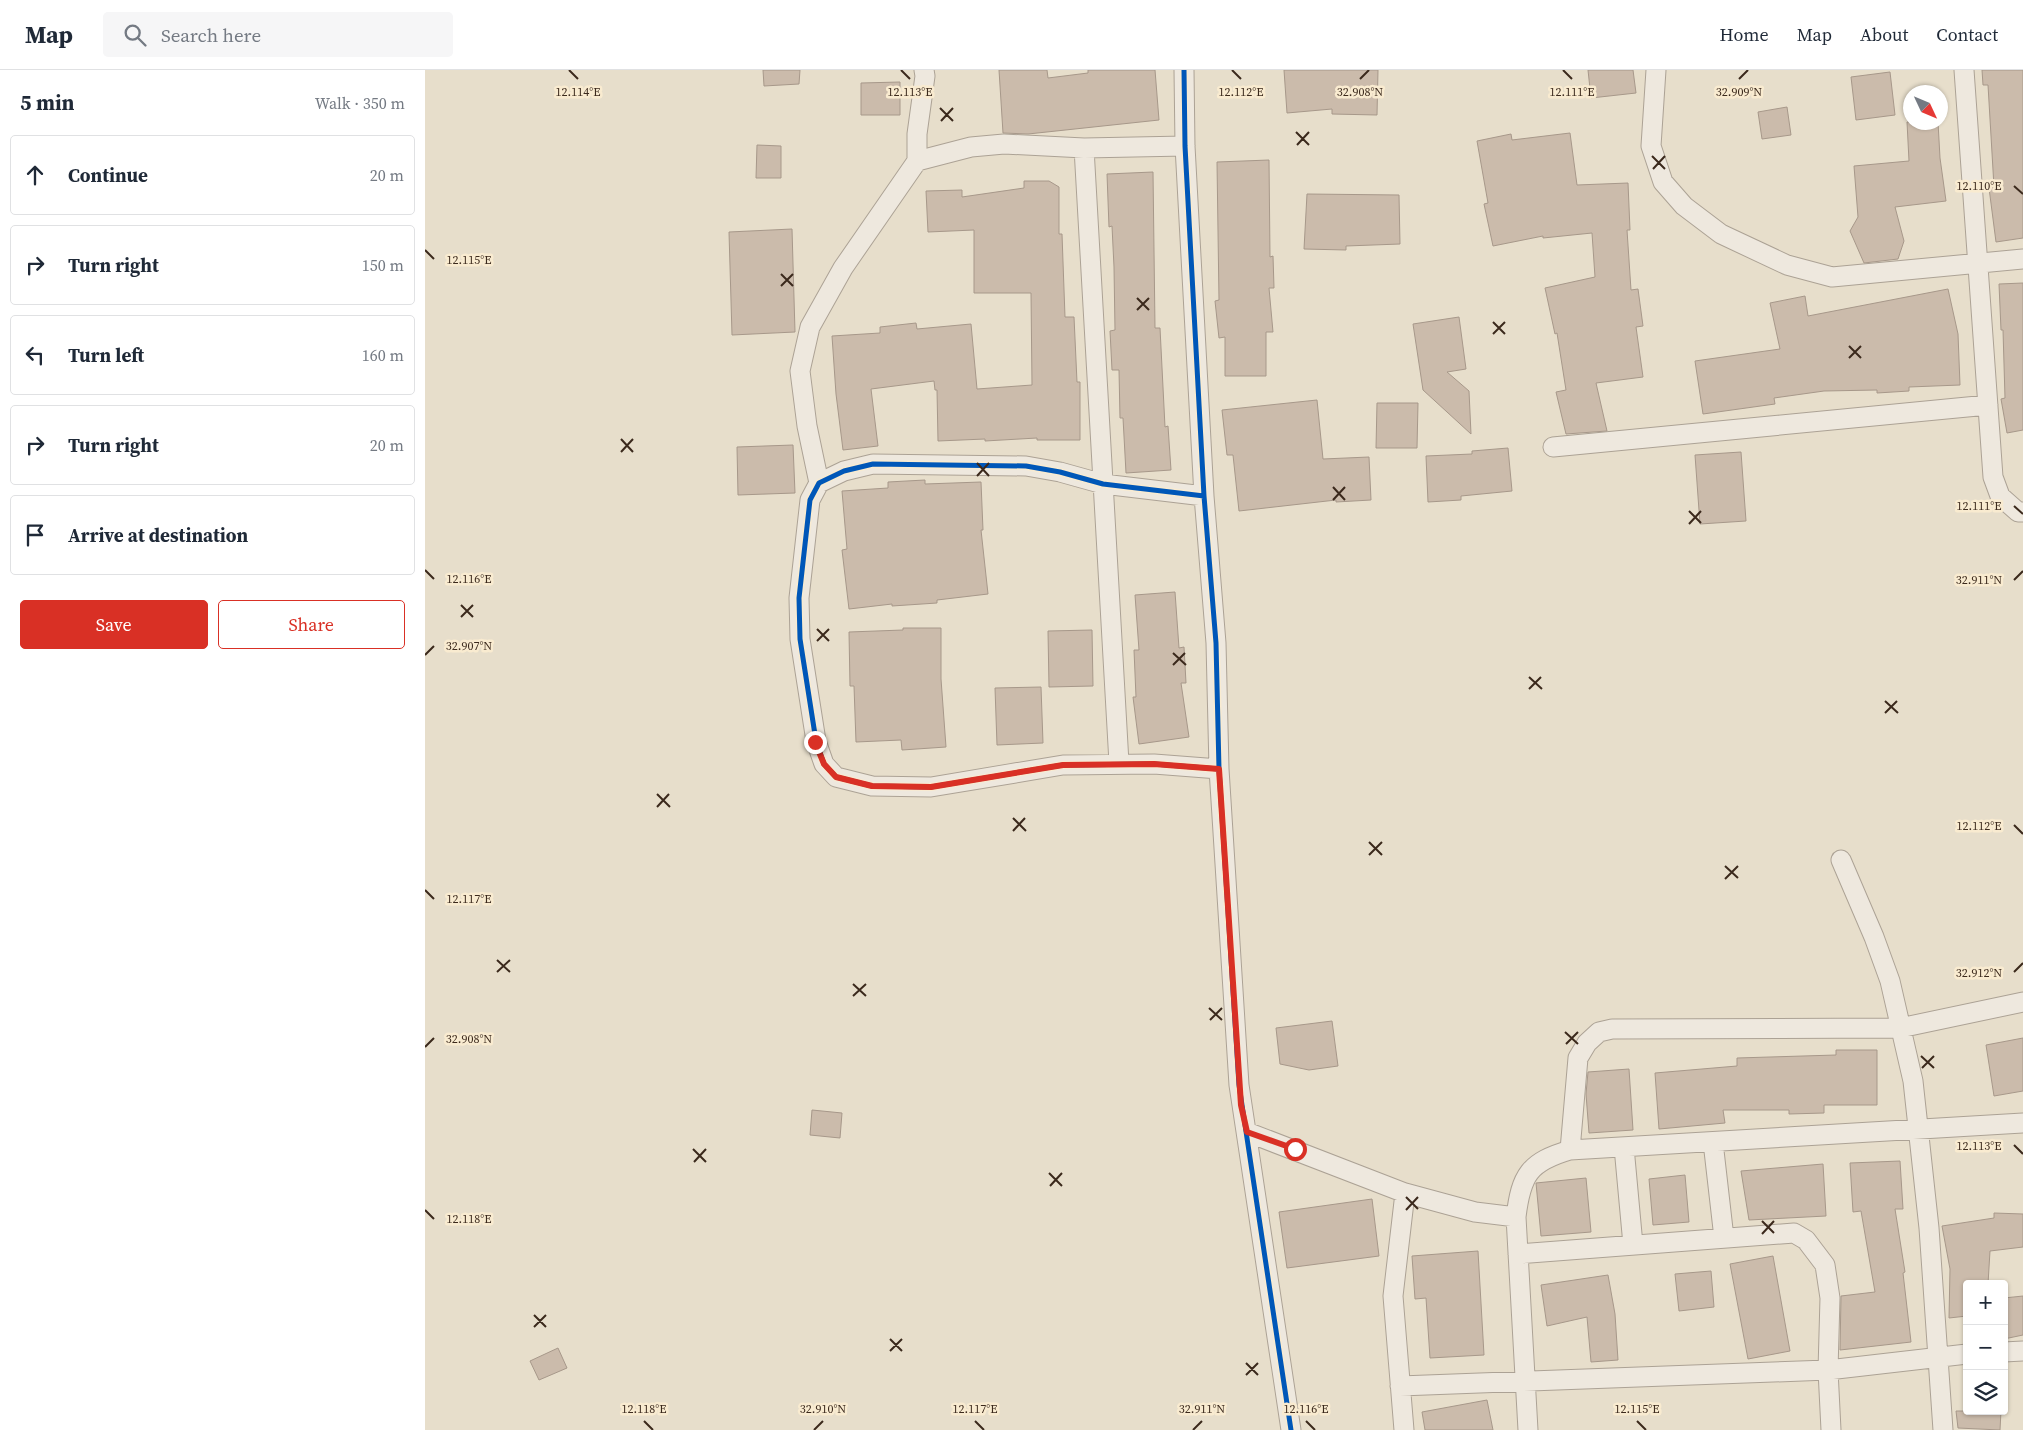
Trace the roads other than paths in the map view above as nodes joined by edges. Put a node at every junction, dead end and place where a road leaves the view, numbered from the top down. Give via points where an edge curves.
1 (923, 70) edge
2 (1184, 70) edge
3 (1656, 70) edge
4 (1964, 70) edge
5 (1185, 146) junction
6 (1084, 148) junction
7 (917, 161) junction
8 (2023, 259) edge
9 (1978, 263) junction
10 (1988, 405) junction
11 (1553, 447) dead end
12 (819, 483) junction
13 (1103, 484) junction
14 (1204, 496) junction
15 (2023, 512) edge
16 (1119, 764) junction
17 (1219, 769) junction
18 (1841, 860) dead end
19 (2023, 1002) edge
20 (1900, 1028) junction
21 (2023, 1124) edge
22 (1919, 1131) junction
23 (1247, 1132) junction
24 (1713, 1142) junction
25 (1624, 1147) junction
26 (1570, 1150) junction
27 (1405, 1192) junction
28 (1516, 1217) junction
29 (1724, 1238) junction
30 (1633, 1245) junction
31 (1518, 1254) junction
32 (2023, 1351) edge
33 (2008, 1352) edge
34 (1963, 1354) edge
35 (1939, 1356) junction
36 (1828, 1370) junction
37 (1525, 1382) junction
38 (1400, 1386) junction
39 (1291, 1430) edge
40 (1403, 1430) edge
41 (1528, 1430) edge
42 (1831, 1430) edge
43 (1943, 1430) edge

1 - 7 street
2 - 5 street
3 - 9 street via 1651,146 1663,182 1684,206 1721,234 1787,265 1832,277
4 - 9 street
5 - 6 street
5 - 14 street
6 - 7 street via 1005,144 971,147
6 - 13 street
7 - 12 street via 843,268 810,327 800,371
8 - 9 street
9 - 10 street
10 - 11 street
10 - 15 street via 1993,477 2001,496 2018,512
12 - 13 street via 844,471 873,464 1026,466
12 - 16 street via 809,500 799,598 800,638 815,742 824,764 836,777 872,786 931,787 1063,765
13 - 14 street
13 - 16 street
14 - 17 street via 1216,643
16 - 17 street
17 - 23 street via 1240,1095
18 - 20 street via 1890,981
19 - 20 street
20 - 22 street via 1913,1081
20 - 26 street via 1612,1029 1599,1032 1578,1058
21 - 22 street
22 - 24 street
22 - 35 street
23 - 27 street
23 - 39 street
24 - 25 street
24 - 29 street
25 - 26 street
25 - 30 street
26 - 28 street via 1545,1157 1528,1174 1519,1192
27 - 28 street via 1475,1212
27 - 38 street via 1393,1296
28 - 31 street
29 - 30 street
29 - 36 street via 1794,1233 1806,1240 1820,1256 1825,1265 1830,1298
30 - 31 street
31 - 37 street
32 - 33 street
34 - 35 street
35 - 36 street
35 - 43 street
36 - 37 street
36 - 42 street
37 - 38 street
37 - 41 street
38 - 40 street

